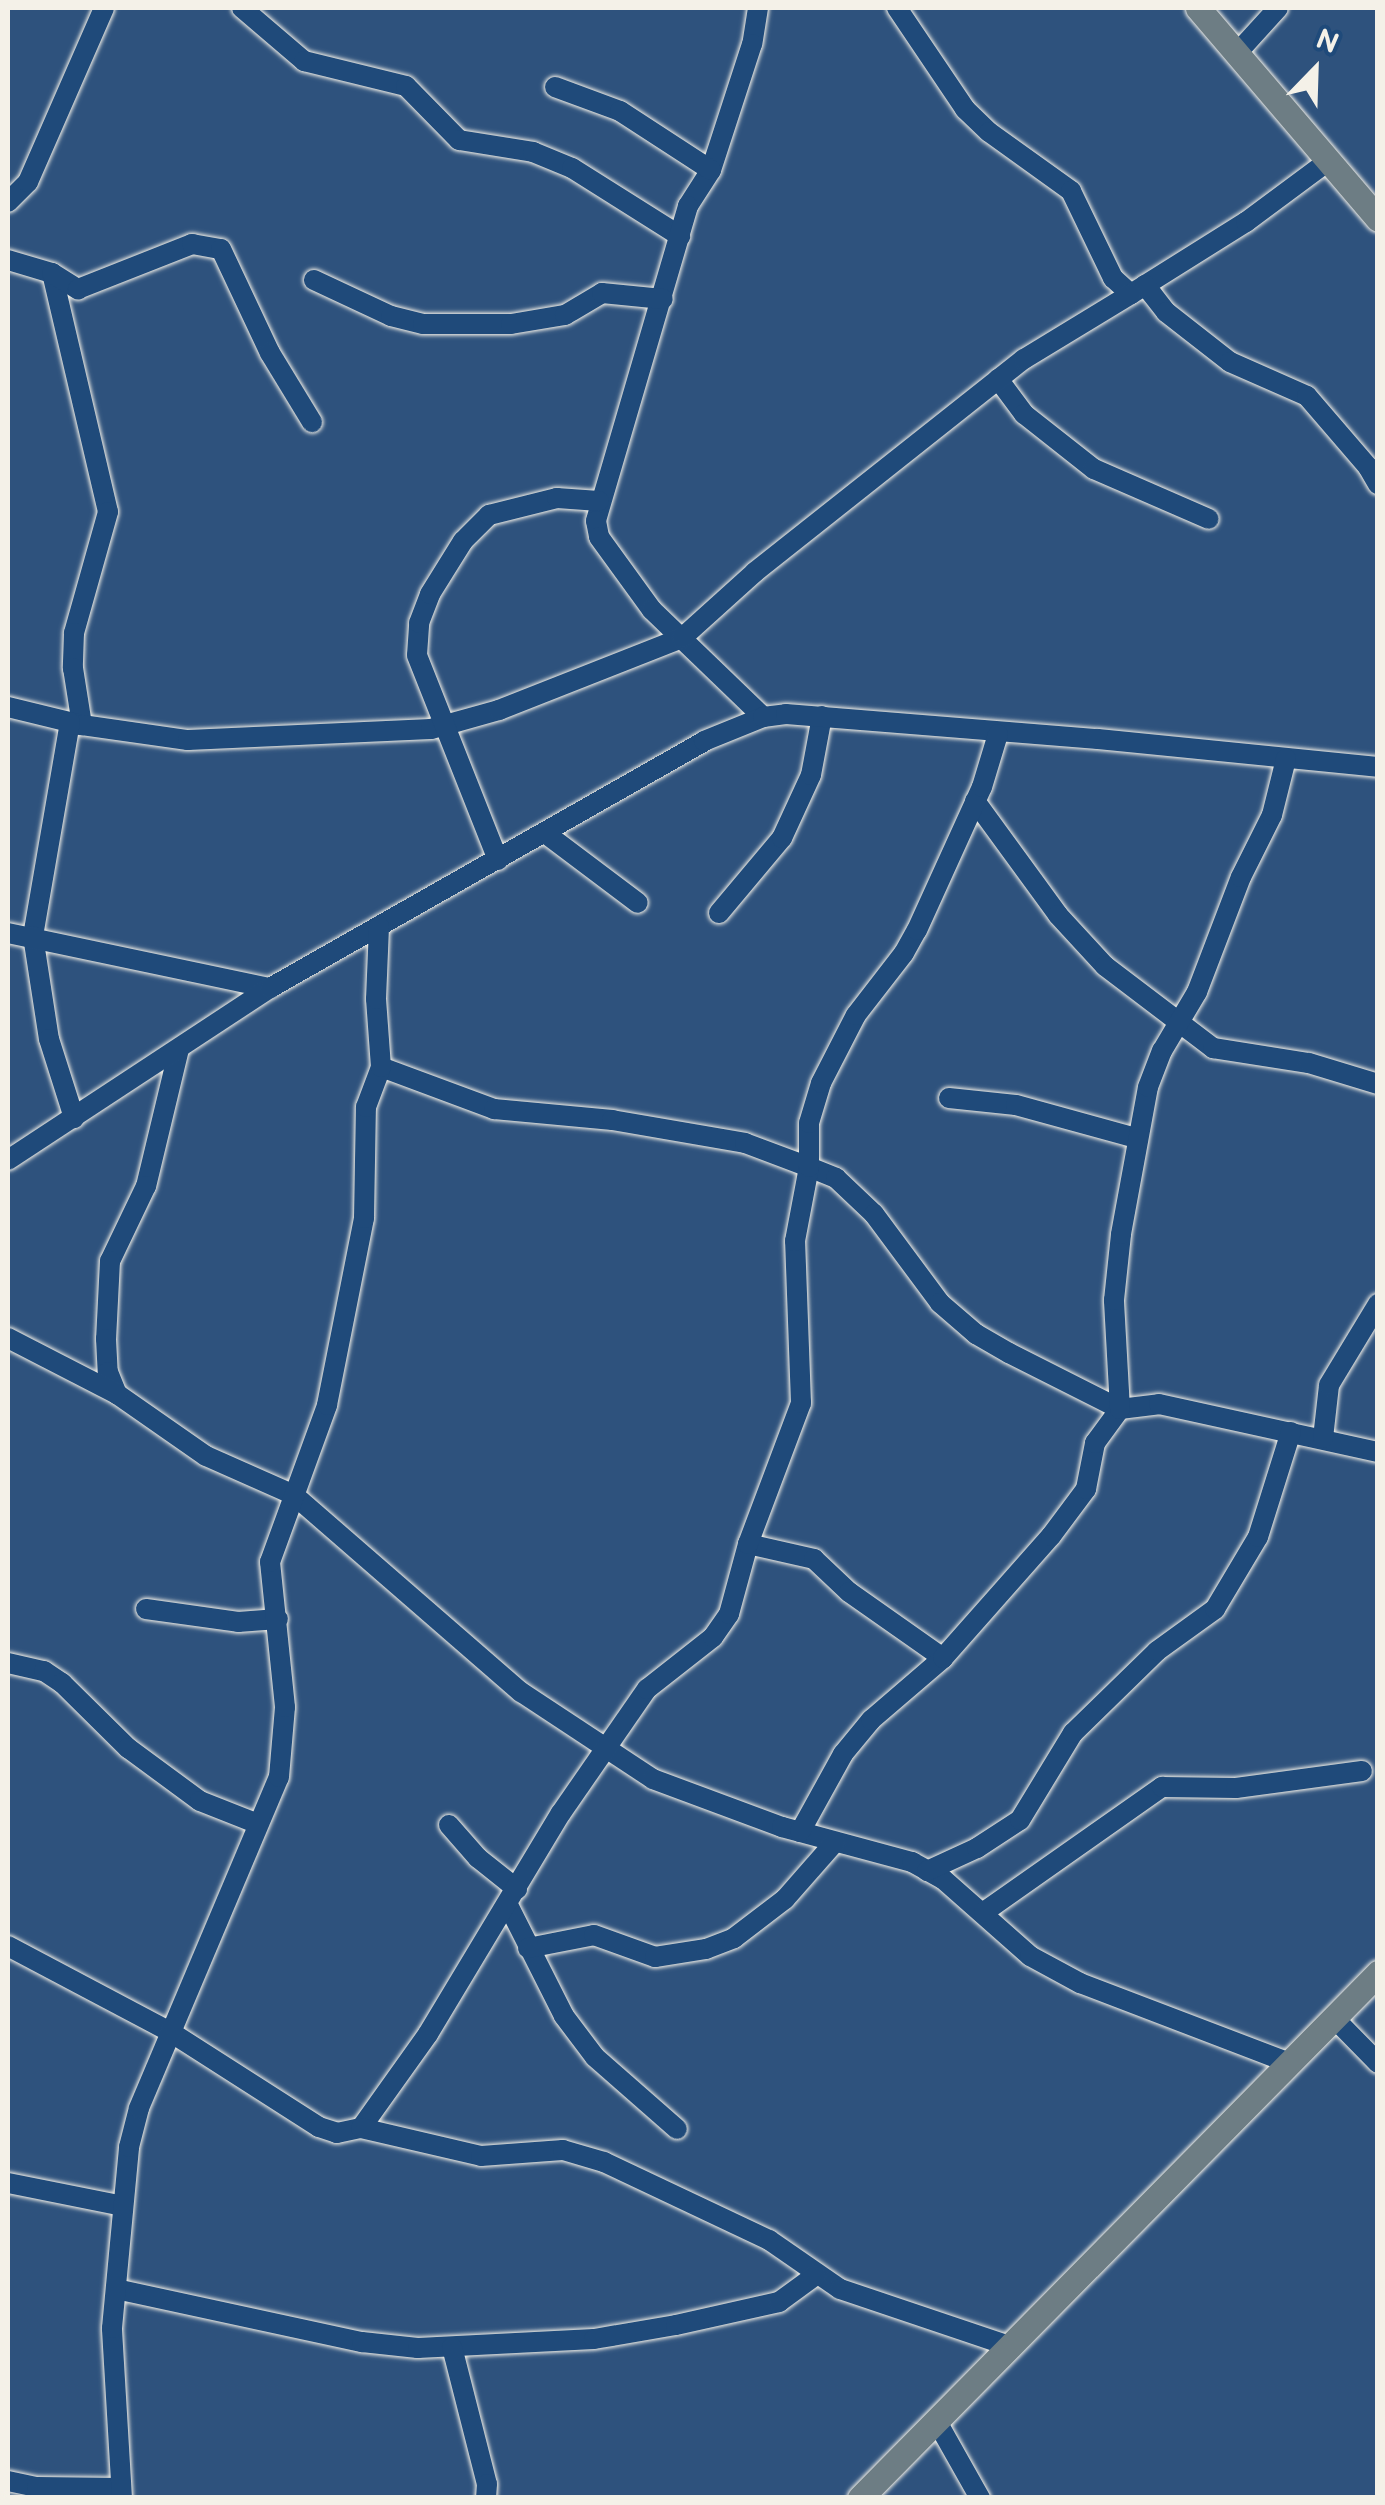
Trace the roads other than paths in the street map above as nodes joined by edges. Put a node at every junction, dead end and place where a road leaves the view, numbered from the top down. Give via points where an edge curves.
1 (104, 8) edge
2 (242, 8) edge
3 (758, 8) edge
4 (896, 8) edge
5 (1198, 8) edge
6 (1278, 8) edge
7 (1238, 52) junction
8 (555, 87) dead end
9 (1328, 161) junction
10 (711, 170) junction
11 (8, 202) edge
12 (1378, 219) edge
13 (680, 236) junction
14 (8, 260) edge
15 (52, 273) junction
16 (314, 280) dead end
17 (1138, 290) junction
18 (663, 299) junction
19 (998, 380) junction
20 (312, 422) dead end
21 (1378, 484) edge
22 (600, 501) junction
23 (1208, 519) dead end
24 (682, 638) junction
25 (8, 707) edge
26 (763, 716) junction
27 (822, 716) junction
28 (76, 724) junction
29 (448, 728) junction
30 (998, 734) junction
31 (1286, 759) junction
32 (1378, 768) edge
33 (975, 801) junction
34 (545, 833) junction
35 (498, 860) junction
36 (638, 903) dead end
37 (719, 913) dead end
38 (380, 926) junction
39 (8, 933) edge
40 (33, 936) junction
41 (270, 988) junction
42 (1178, 1022) junction
43 (179, 1049) junction
44 (380, 1067) junction
45 (1378, 1084) edge
46 (949, 1098) dead end
47 (74, 1118) junction
48 (1136, 1138) junction
49 (8, 1160) edge
50 (810, 1168) junction
51 (1378, 1304) edge
52 (8, 1338) edge
53 (117, 1394) junction
54 (1120, 1409) junction
55 (1291, 1432) junction
56 (1323, 1438) junction
57 (1378, 1452) edge
58 (294, 1495) junction
59 (748, 1544) junction
60 (146, 1609) dead end
61 (278, 1619) junction
62 (943, 1658) junction
63 (8, 1663) edge
64 (605, 1750) junction
65 (1362, 1771) dead end
66 (258, 1824) junction
67 (449, 1825) dead end
68 (800, 1832) junction
69 (836, 1842) junction
70 (927, 1871) junction
71 (512, 1897) junction
72 (984, 1912) junction
73 (8, 1946) edge
74 (528, 1948) junction
75 (1378, 1973) edge
76 (1334, 2018) junction
77 (172, 2033) junction
78 (1378, 2063) edge
79 (1289, 2064) junction
80 (362, 2128) junction
81 (676, 2129) dead end
82 (8, 2183) edge
83 (123, 2206) junction
84 (816, 2275) junction
85 (116, 2289) junction
86 (1009, 2346) junction
87 (452, 2347) junction
88 (936, 2420) junction
89 (8, 2481) edge
90 (121, 2493) edge
91 (486, 2498) edge
92 (860, 2498) edge
93 (980, 2498) edge

1 - 11 street via 28,182
2 - 13 street via 304,61 406,86 459,140 559,163
3 - 10 street
4 - 17 street via 966,109 1071,192 1113,278
5 - 7 main road
6 - 7 street
7 - 9 main road
8 - 10 street via 620,112
9 - 12 main road
9 - 17 street
10 - 13 street via 688,206
13 - 18 street
14 - 15 street
15 - 20 street via 78,289 192,244 222,249 270,353
15 - 28 street via 108,512 74,633
16 - 18 street via 423,324 510,324 565,315 602,293
17 - 19 street
17 - 21 street via 1230,362 1307,396
18 - 22 street
19 - 23 street via 1024,414 1094,469
19 - 24 street via 754,572
22 - 24 street via 599,538 652,610
22 - 29 street via 523,504 489,515 463,540 430,594 416,641
24 - 26 street
24 - 29 street
25 - 28 street
26 - 27 street
26 - 34 street via 704,741
27 - 30 street
27 - 37 street via 811,775 782,838
28 - 29 street via 217,740
28 - 40 street
29 - 35 street
30 - 31 street
30 - 33 street
31 - 32 street
31 - 42 street via 1272,815
33 - 42 street via 1058,915 1105,966
33 - 50 street via 904,954 856,1015 821,1083 809,1124
34 - 35 street
34 - 36 street
35 - 38 street
38 - 41 street
38 - 44 street
39 - 40 street
40 - 41 street
40 - 47 street via 49,1039
41 - 43 street
42 - 45 street via 1213,1048 1310,1063
42 - 48 street via 1148,1087
43 - 47 street
43 - 53 street via 146,1186 110,1261 106,1339
44 - 50 street via 494,1110 612,1120 745,1142
44 - 58 street via 366,1108 364,1218 327,1404
46 - 48 street via 1016,1105
47 - 49 street
48 - 54 street via 1114,1300
50 - 54 street via 836,1178 874,1214 930,1292 976,1334
50 - 59 street via 795,1241 801,1403
51 - 56 street via 1329,1386
52 - 53 street
53 - 58 street via 206,1456
54 - 55 street via 1160,1404
54 - 62 street via 1095,1443 1086,1489
55 - 56 street
55 - 70 street via 1258,1537 1215,1610 1157,1650 1073,1734 1020,1820
56 - 57 street
58 - 61 street via 270,1562
58 - 64 street via 521,1692
59 - 62 street via 814,1559 848,1592
59 - 64 street via 729,1614 713,1638 647,1689
60 - 61 street via 238,1622
61 - 66 street via 284,1754
62 - 68 street via 871,1720 843,1754
63 - 66 street via 44,1671 128,1748 200,1800
64 - 68 street via 669,1786
64 - 71 street
65 - 72 street via 1236,1788 1162,1787
66 - 77 street
67 - 71 street
68 - 69 street
69 - 70 street
69 - 74 street via 785,1899 734,1938 706,1949 656,1957 594,1936
70 - 72 street
71 - 74 street
71 - 80 street
72 - 79 street via 1030,1956 1080,1983
73 - 77 street
74 - 81 street via 595,2057
75 - 76 main road
76 - 78 street
76 - 79 main road
77 - 80 street via 319,2126 337,2133
77 - 83 street via 139,2108
79 - 86 main road
80 - 84 street via 482,2156 564,2150 604,2162 769,2240
82 - 83 street
83 - 85 street
84 - 86 street via 904,2313
84 - 87 street via 779,2302 676,2326 594,2339
85 - 87 street via 362,2342
85 - 90 street
86 - 88 main road
87 - 91 street via 488,2484
88 - 92 main road
88 - 93 street
89 - 90 street

